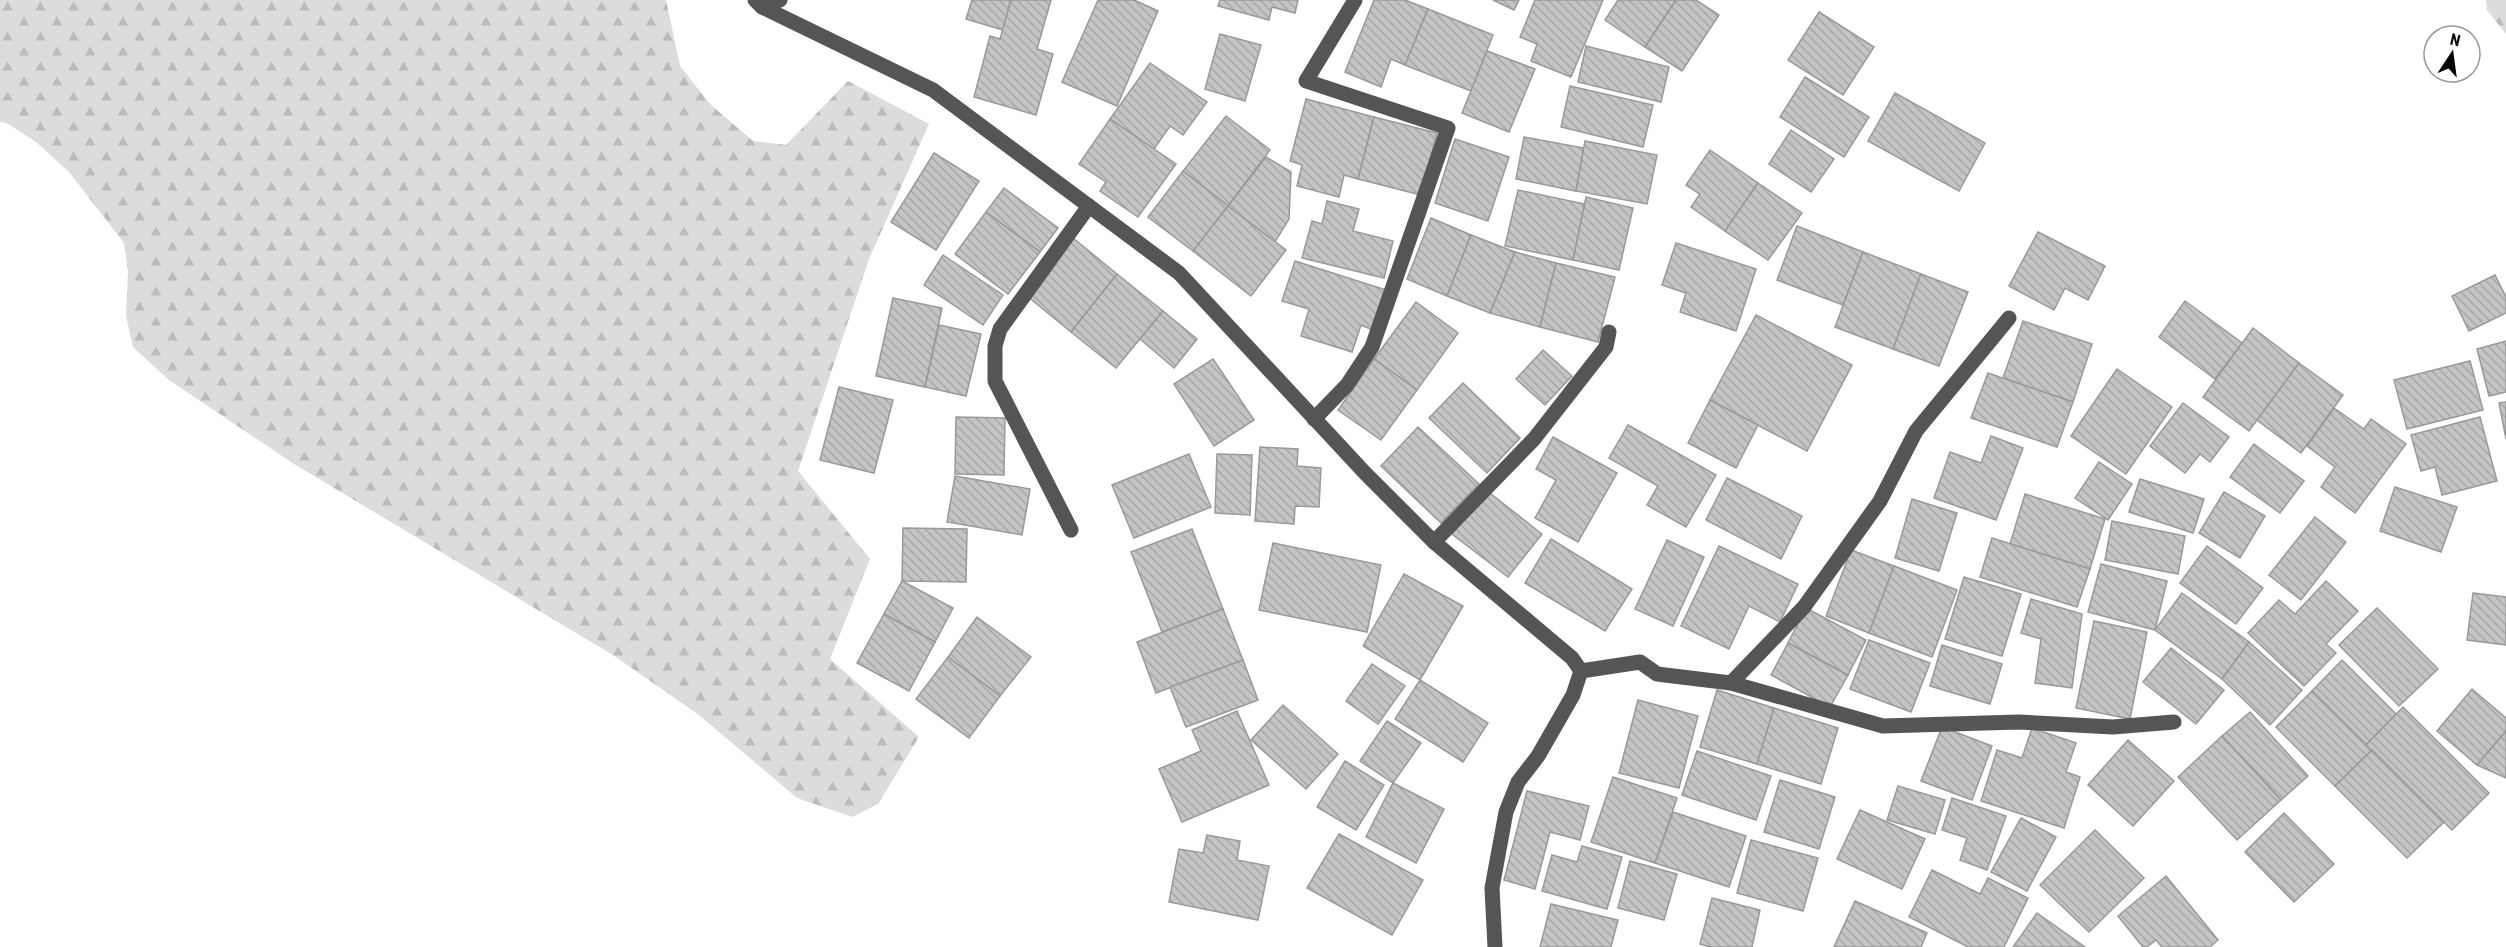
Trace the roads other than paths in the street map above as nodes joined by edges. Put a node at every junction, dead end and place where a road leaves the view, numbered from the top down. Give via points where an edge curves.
1 (780, 0) edge
2 (1354, 0) edge
3 (759, 4) edge
4 (1089, 206) junction
5 (2009, 318) dead end
6 (1609, 332) dead end
7 (1314, 419) junction
8 (1071, 530) dead end
9 (1434, 542) junction
10 (1581, 671) junction
11 (1731, 683) junction
12 (2174, 722) dead end
13 (1496, 947) edge

1 - 3 street
2 - 7 street via 1306,81 1448,128 1372,347 1347,385
3 - 4 street via 933,90
4 - 7 street via 1179,273
4 - 8 street via 1000,329 993,362 995,381
5 - 11 street via 1916,431 1880,501 1804,607
6 - 9 street via 1606,347 1534,439
7 - 9 street
9 - 10 street via 1572,657
10 - 11 street via 1640,662 1657,674
10 - 13 street via 1574,695 1518,782 1506,812 1492,888
11 - 12 street via 1883,726 2019,722 2114,727

